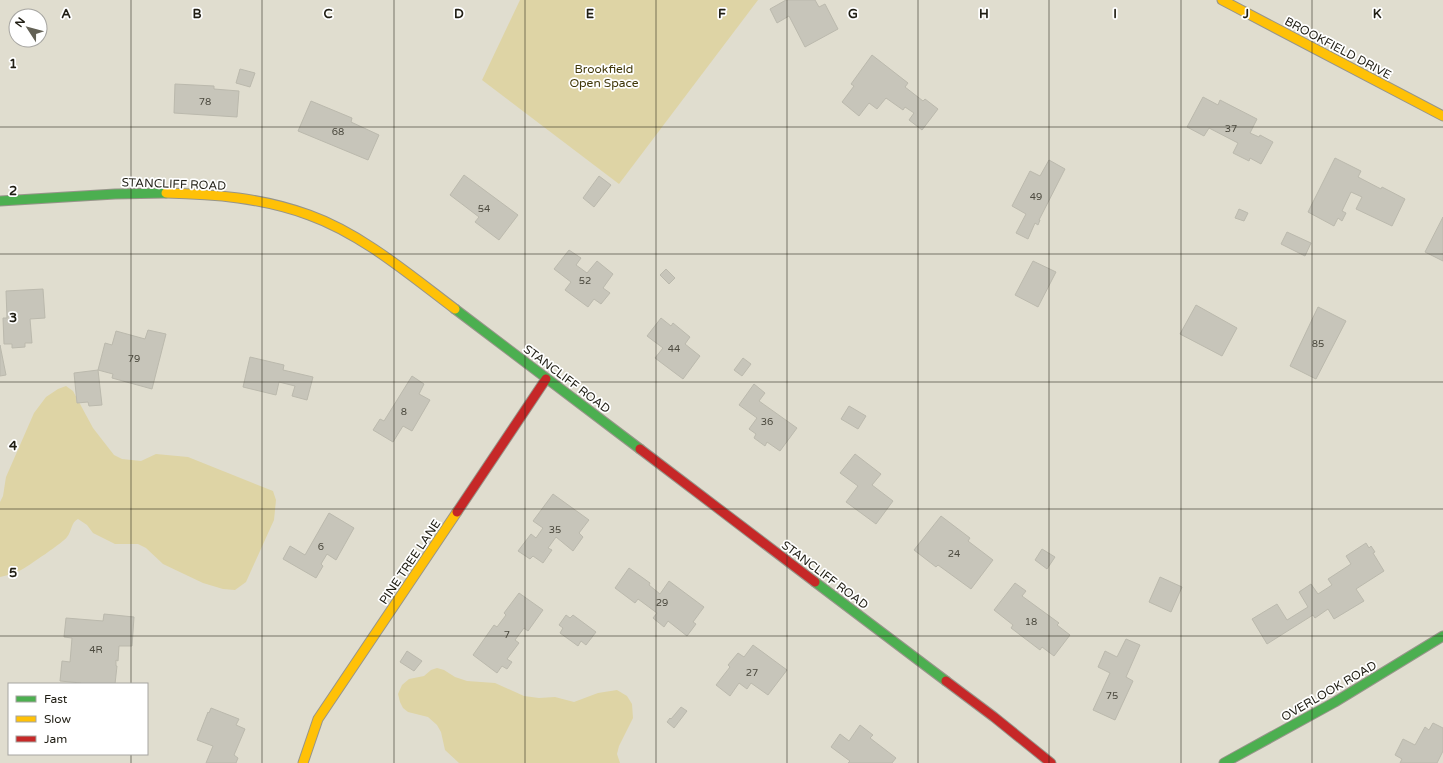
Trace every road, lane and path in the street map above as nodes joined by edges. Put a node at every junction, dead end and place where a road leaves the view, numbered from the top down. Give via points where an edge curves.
1 (1222, 0) edge
2 (1443, 116) edge
3 (0, 201) edge
4 (546, 378) junction
5 (1443, 636) edge
6 (303, 763) edge
7 (1052, 763) edge
8 (1224, 763) edge

1 - 2 street, BROOKFIELD DRIVE
3 - 4 street, STANCLIFF ROAD via 51,196 200,194 257,200 310,215 336,226 394,263
4 - 6 street, PINE TREE LANE via 318,719
4 - 7 street, STANCLIFF ROAD
5 - 8 street, OVERLOOK ROAD via 1341,699

